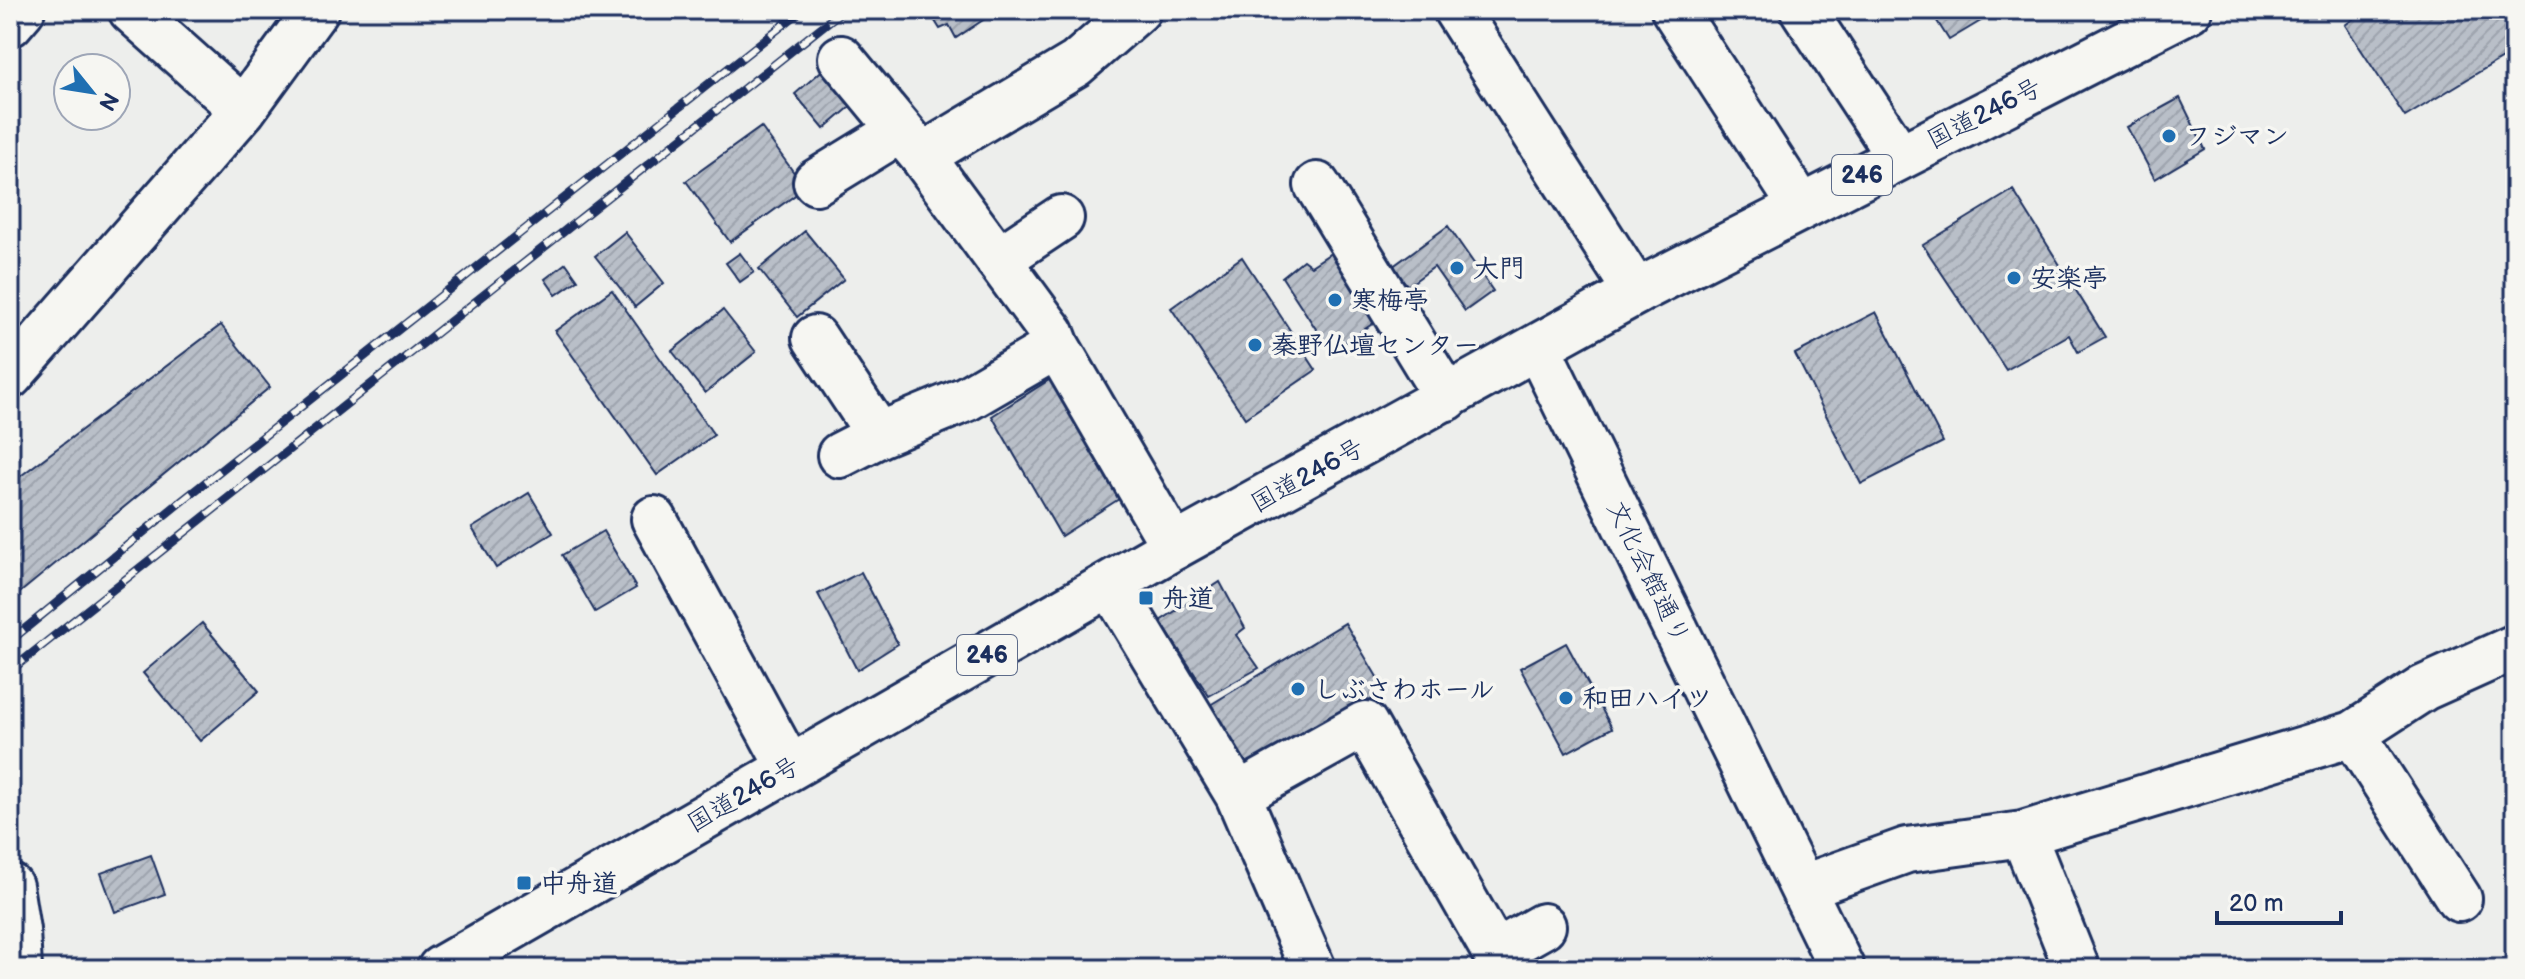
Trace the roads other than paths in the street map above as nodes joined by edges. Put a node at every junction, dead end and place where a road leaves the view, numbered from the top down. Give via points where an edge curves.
1 (22, 10) edge
2 (131, 10) edge
3 (316, 10) edge
4 (1138, 10) edge
5 (1456, 10) edge
6 (1674, 10) edge
7 (1803, 10) edge
8 (2189, 10) edge
9 (10, 24) edge
10 (841, 58) dead end
11 (243, 110) junction
12 (910, 143) junction
13 (1899, 156) junction
14 (816, 182) dead end
15 (1317, 185) dead end
16 (1801, 206) junction
17 (1061, 218) dead end
18 (998, 260) junction
19 (1636, 292) junction
20 (815, 338) dead end
21 (1057, 346) junction
22 (1538, 348) junction
23 (10, 376) edge
24 (1447, 398) junction
25 (879, 435) junction
26 (840, 455) dead end
27 (654, 519) dead end
28 (1174, 547) junction
29 (1111, 585) junction
30 (2515, 647) edge
31 (2353, 734) junction
32 (789, 767) junction
33 (1238, 795) junction
34 (2023, 834) junction
35 (10, 886) edge
36 (1804, 887) junction
37 (2459, 899) dead end
38 (1543, 926) dead end
39 (19, 969) edge
40 (440, 969) edge
41 (1313, 969) edge
42 (1842, 969) edge
43 (2077, 969) edge

1 - 9 main road
2 - 11 main road
3 - 11 main road
4 - 12 main road via 1076,64
5 - 19 main road
6 - 16 main road
7 - 13 main road
8 - 13 main road, 国道246号 / 246
10 - 12 main road
11 - 23 main road
12 - 14 main road
12 - 18 main road
13 - 16 main road, 国道246号 / 246
15 - 24 main road
16 - 19 main road, 国道246号 / 246
17 - 18 main road
18 - 21 main road
19 - 22 main road, 国道246号 / 246
20 - 25 main road
21 - 25 main road via 966,399
21 - 28 main road
22 - 24 main road, 国道246号 / 246
22 - 36 main road, 文化会館通り
24 - 28 main road, 国道246号 / 246
25 - 26 main road
27 - 32 main road
28 - 29 main road, 国道246号 / 246
29 - 32 main road, 国道246号 / 246
29 - 33 main road
30 - 31 main road via 2424,688
31 - 34 main road
31 - 37 main road
32 - 40 main road, 国道246号 / 246
33 - 38 main road via 1365,724 1495,953
33 - 41 main road
34 - 36 main road via 1907,850
34 - 43 main road
35 - 39 main road
36 - 42 main road, 文化会館通り

